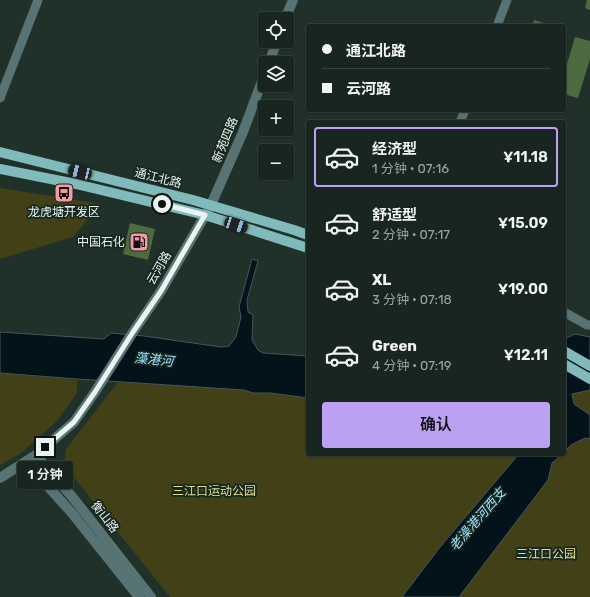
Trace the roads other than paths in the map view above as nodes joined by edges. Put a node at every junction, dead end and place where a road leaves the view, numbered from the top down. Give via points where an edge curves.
1 (38, 0) edge
2 (293, 0) edge
3 (507, 0) edge
4 (289, 12) edge
5 (498, 24) edge
6 (258, 92) edge
7 (0, 98) edge
8 (0, 152) edge
9 (0, 169) edge
10 (211, 206) junction
11 (205, 215) junction
12 (306, 234) edge
13 (306, 247) edge
14 (566, 313) edge
15 (590, 325) edge
16 (566, 352) edge
17 (566, 365) edge
18 (590, 366) edge
19 (590, 379) edge
20 (36, 455) junction
21 (26, 462) junction
22 (0, 478) edge
23 (139, 597) edge
24 (151, 597) edge

1 - 7 street
2 - 4 street
3 - 5 street
6 - 10 street, 新苑四路
8 - 10 main road, 通江北路
9 - 11 main road, 通江北路 via 76,184
10 - 11 street, 新苑四路
10 - 12 main road, 通江北路
11 - 13 main road, 通江北路
11 - 20 street, 云河路 via 161,291 74,422
14 - 15 street
16 - 18 main road
17 - 19 main road
20 - 21 street
20 - 24 street, 衡山路
21 - 22 street
21 - 23 street, 衡山路 via 71,512

